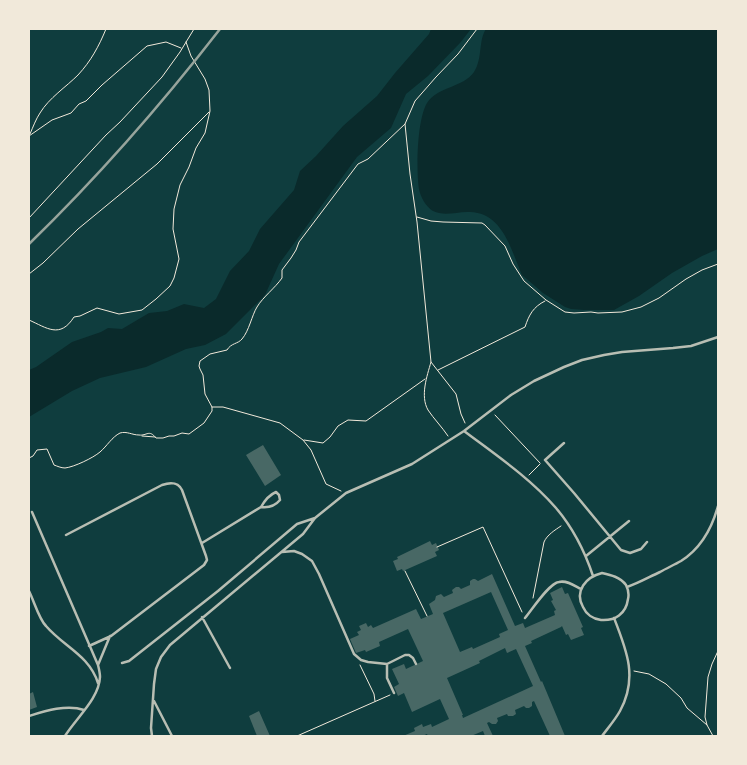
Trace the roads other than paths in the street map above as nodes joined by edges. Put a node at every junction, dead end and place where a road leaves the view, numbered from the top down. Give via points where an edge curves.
1 (718, 337) edge
2 (466, 430) junction
3 (564, 443) dead end
4 (718, 506) edge
5 (261, 507) junction
6 (32, 512) dead end
7 (315, 518) junction
8 (629, 521) dead end
9 (66, 535) dead end
10 (610, 537) junction
11 (647, 542) dead end
12 (202, 543) junction
13 (281, 552) junction
14 (586, 556) junction
15 (593, 576) junction
16 (627, 587) junction
17 (582, 589) junction
18 (29, 591) edge
19 (202, 617) junction
20 (525, 618) road end
21 (614, 618) junction
22 (111, 636) junction
23 (89, 646) junction
24 (122, 663) dead end
25 (388, 664) junction
26 (416, 664) dead end
27 (98, 665) junction
28 (230, 668) dead end
29 (98, 685) junction
30 (394, 692) dead end
31 (154, 700) junction
32 (84, 710) junction
33 (29, 716) edge
34 (65, 736) edge
35 (152, 736) edge
36 (172, 736) edge
37 (602, 736) edge

1 - 2 lane via 691,346 622,352 582,360 534,381
2 - 7 lane via 412,464 346,493
2 - 14 lane via 525,478 556,509
3 - 10 lane via 545,460
4 - 16 lane via 703,540 692,552 681,561
5 - 5 lane via 272,494 278,494 280,500 275,505
5 - 12 lane
6 - 23 lane
7 - 13 lane via 306,531
7 - 24 lane via 297,524 218,591 129,661
8 - 10 lane
9 - 12 lane via 170,483 177,484 182,490
10 - 11 lane via 621,550 630,553 641,549
10 - 14 lane
12 - 22 lane via 206,556 204,565
13 - 19 lane
13 - 25 lane via 294,551 312,561 354,654 361,660
14 - 15 lane
15 - 16 lane via 611,575
15 - 17 lane
16 - 21 lane via 627,606
17 - 20 lane via 565,582 553,584
17 - 21 lane via 580,598 588,614 595,619
18 - 29 lane via 45,626 88,664
19 - 28 lane
19 - 31 lane via 161,656 156,669
21 - 37 lane via 623,640 630,678 620,711
22 - 23 lane
22 - 27 lane
23 - 27 lane
25 - 26 lane via 405,655 413,658
25 - 30 lane via 387,678
27 - 29 lane
29 - 32 lane
31 - 35 lane
31 - 36 lane
32 - 33 lane via 70,707
32 - 34 lane

